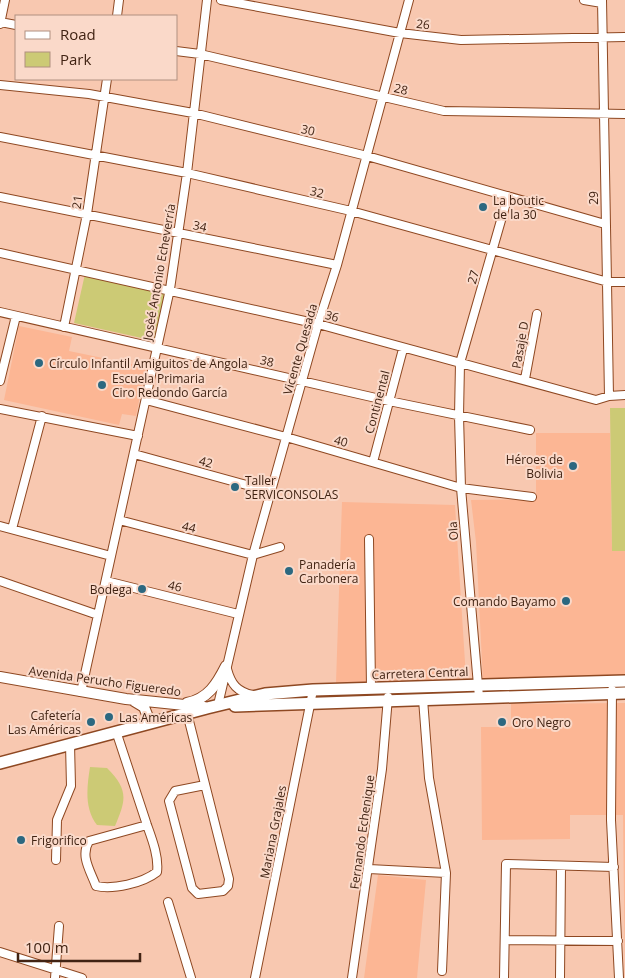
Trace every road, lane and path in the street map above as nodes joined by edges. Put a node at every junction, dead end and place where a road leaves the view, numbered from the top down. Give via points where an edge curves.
1 (5, 0) edge
2 (119, 0) edge
3 (207, 0) edge
4 (221, 0) edge
5 (409, 0) edge
6 (584, 0) edge
7 (602, 1) edge
8 (117, 15) edge
9 (0, 23) edge
10 (15, 25) edge
11 (400, 33) junction
12 (625, 37) edge
13 (604, 38) junction
14 (178, 51) edge
15 (200, 54) junction
16 (107, 80) edge
17 (0, 85) edge
18 (383, 96) junction
19 (105, 97) junction
20 (193, 112) junction
21 (625, 114) edge
22 (605, 115) junction
23 (0, 137) edge
24 (95, 156) junction
25 (367, 156) junction
26 (187, 173) junction
27 (508, 196) junction
28 (0, 197) edge
29 (351, 211) junction
30 (87, 214) junction
31 (605, 224) junction
32 (178, 233) junction
33 (492, 251) junction
34 (0, 253) edge
35 (337, 265) junction
36 (76, 270) junction
37 (608, 282) junction
38 (625, 282) edge
39 (170, 289) junction
40 (0, 312) edge
41 (537, 314) dead end
42 (16, 316) junction
43 (318, 324) junction
44 (64, 327) junction
45 (158, 348) junction
46 (403, 349) junction
47 (460, 363) junction
48 (525, 379) junction
49 (302, 380) junction
50 (0, 381) edge
51 (625, 395) edge
52 (609, 396) junction
53 (146, 400) junction
54 (389, 401) junction
55 (0, 409) edge
56 (42, 416) junction
57 (459, 416) junction
58 (530, 430) dead end
59 (138, 436) junction
60 (286, 437) junction
61 (134, 454) junction
62 (373, 462) junction
63 (461, 488) junction
64 (272, 492) junction
65 (532, 497) dead end
66 (119, 520) junction
67 (0, 526) edge
68 (12, 529) junction
69 (368, 539) dead end
70 (280, 547) dead end
71 (253, 554) junction
72 (111, 556) junction
73 (106, 581) junction
74 (0, 582) edge
75 (238, 614) junction
76 (98, 615) junction
77 (226, 666) junction
78 (0, 677) edge
79 (613, 681) junction
80 (625, 681) edge
81 (479, 685) junction
82 (371, 688) junction
83 (313, 690) junction
84 (81, 692) junction
85 (612, 693) junction
86 (625, 693) edge
87 (265, 694) junction
88 (388, 694) junction
89 (480, 697) junction
90 (126, 699) junction
91 (423, 699) junction
92 (152, 702) junction
93 (310, 703) junction
94 (171, 704) junction
95 (212, 706) junction
96 (186, 713) junction
97 (155, 721) junction
98 (116, 731) junction
99 (70, 744) junction
100 (0, 763) edge
101 (205, 785) junction
102 (147, 825) junction
103 (56, 860) dead end
104 (561, 867) junction
105 (614, 867) junction
106 (369, 869) junction
107 (446, 873) junction
108 (168, 902) dead end
109 (59, 926) dead end
110 (504, 940) junction
111 (560, 940) junction
112 (618, 941) junction
113 (0, 952) edge
114 (57, 969) junction
115 (442, 970) dead end
116 (55, 978) edge
117 (82, 978) edge
118 (191, 978) edge
119 (256, 978) edge
120 (352, 978) edge
121 (504, 978) edge
122 (560, 978) edge
123 (619, 978) edge

1 - 9 street
2 - 8 street
3 - 15 street, Josèé Antonio Echeverría
4 - 11 street, 26
5 - 11 street, Vicente Quesada
6 - 7 street
7 - 13 street, 29
9 - 10 street
11 - 13 street, 26 via 461,40
11 - 18 street, Vicente Quesada
12 - 13 street, 26
13 - 22 street, 29
14 - 15 street, 28
15 - 18 street, 28
15 - 20 street, Josèé Antonio Echeverría
16 - 19 street, 21
17 - 19 street, 30
18 - 22 street, 28 via 444,111
18 - 25 street, Vicente Quesada
19 - 20 street, 30
19 - 24 street, 21
20 - 25 street, 30
20 - 26 street, Josèé Antonio Echeverría
21 - 22 street, 28
22 - 31 street, 29
23 - 24 street, 32
24 - 26 street, 32
24 - 30 street, 21
25 - 27 street, 30
25 - 29 street, Vicente Quesada
26 - 29 street, 32
26 - 32 street, Josèé Antonio Echeverría
27 - 31 street, 30
27 - 33 street, 27
28 - 30 street, 34
29 - 33 street, 32
29 - 35 street, Vicente Quesada
30 - 32 street, 34
30 - 36 street, 21
31 - 37 street, 29
32 - 35 street, 34
32 - 39 street, Josèé Antonio Echeverría
33 - 37 street, 32
33 - 47 street, 27
34 - 36 street, 36
35 - 43 street, Vicente Quesada
36 - 39 street, 36
36 - 44 street, 21
37 - 38 street, 32
37 - 52 street, 29
39 - 43 street, 36
39 - 45 street, Josèé Antonio Echeverría
40 - 42 street, 38
41 - 48 street, Pasaje D
42 - 44 street, 38
42 - 50 street
43 - 46 street, 36
43 - 49 street, Vicente Quesada
44 - 45 street, 38
45 - 49 street, 38
45 - 53 street, Josèé Antonio Echeverría
46 - 47 street, 36
46 - 54 street, Continental
47 - 48 street, 36
47 - 57 street, Ola
48 - 52 street, 36 via 596,400
49 - 54 street, 38
49 - 60 street, Vicente Quesada
51 - 52 street, 36
53 - 59 street, Josèé Antonio Echeverría
53 - 60 street, 40
54 - 57 street, 38
54 - 62 street, Continental
55 - 56 street
56 - 59 street
56 - 68 street
57 - 58 street, 38
57 - 63 street, Ola
59 - 61 street, Josèé Antonio Echeverría
60 - 62 street, 40
60 - 64 street, Vicente Quesada
61 - 64 street, 42
61 - 66 street, Josèé Antonio Echeverría
62 - 63 street, 40
63 - 65 street, 40
63 - 81 street, Ola
64 - 71 street, Vicente Quesada
66 - 71 street, 44
66 - 72 street, Josèé Antonio Echeverría
67 - 68 street
68 - 72 street
69 - 82 street
70 - 71 street
71 - 75 street, Vicente Quesada
72 - 73 street, Josèé Antonio Echeverría
73 - 75 street, 46
73 - 76 street, Josèé Antonio Echeverría
74 - 76 street
75 - 77 street, Vicente Quesada
76 - 84 street, Josèé Antonio Echeverría
77 - 87 street via 230,680 238,690 253,695
77 - 94 main road via 217,683 199,700
77 - 95 street, Vicente Quesada
78 - 84 main road, Avenida Perucho Figueredo
79 - 80 highway, Carretera Central
79 - 81 highway, Carretera Central
79 - 85 street
81 - 88 highway, Carretera Central
81 - 89 street, Ola
82 - 83 highway, Carretera Central
82 - 88 highway, Carretera Central
83 - 87 highway, Carretera Central
83 - 93 street, Mariana Grajales
84 - 90 main road, Avenida Perucho Figueredo
85 - 86 highway, Carretera Central
85 - 89 highway, Carretera Central
85 - 105 street
87 - 95 highway, Carretera Central
88 - 91 highway, Carretera Central
88 - 93 highway, Carretera Central
88 - 106 street, Fernando Echenique
89 - 91 highway, Carretera Central
90 - 92 main road, Avenida Perucho Figueredo
90 - 97 main road via 144,707
91 - 107 street via 429,778
92 - 94 main road, Avenida Perucho Figueredo
92 - 97 main road via 161,711
93 - 95 highway, Carretera Central
93 - 119 street, Mariana Grajales
94 - 95 main road, Avenida Perucho Figueredo
95 - 96 highway, Carretera Central
96 - 97 highway, Carretera Central
96 - 101 street
97 - 98 highway, Carretera Central
98 - 99 highway, Carretera Central
98 - 102 street
99 - 100 highway, Carretera Central
99 - 103 street via 71,786 57,820
101 - 101 street via 228,886 223,891 198,894 192,888 169,801 175,791
102 - 102 street via 157,872 150,877 106,888 96,886 84,849 89,841
104 - 105 street
104 - 110 street via 506,864
104 - 111 street
105 - 112 street
106 - 107 street
106 - 120 street, Fernando Echenique
107 - 115 street
108 - 118 street
109 - 114 street
110 - 111 street
110 - 121 street
111 - 112 street
111 - 122 street
112 - 123 street
113 - 114 street
114 - 116 street
114 - 117 street

